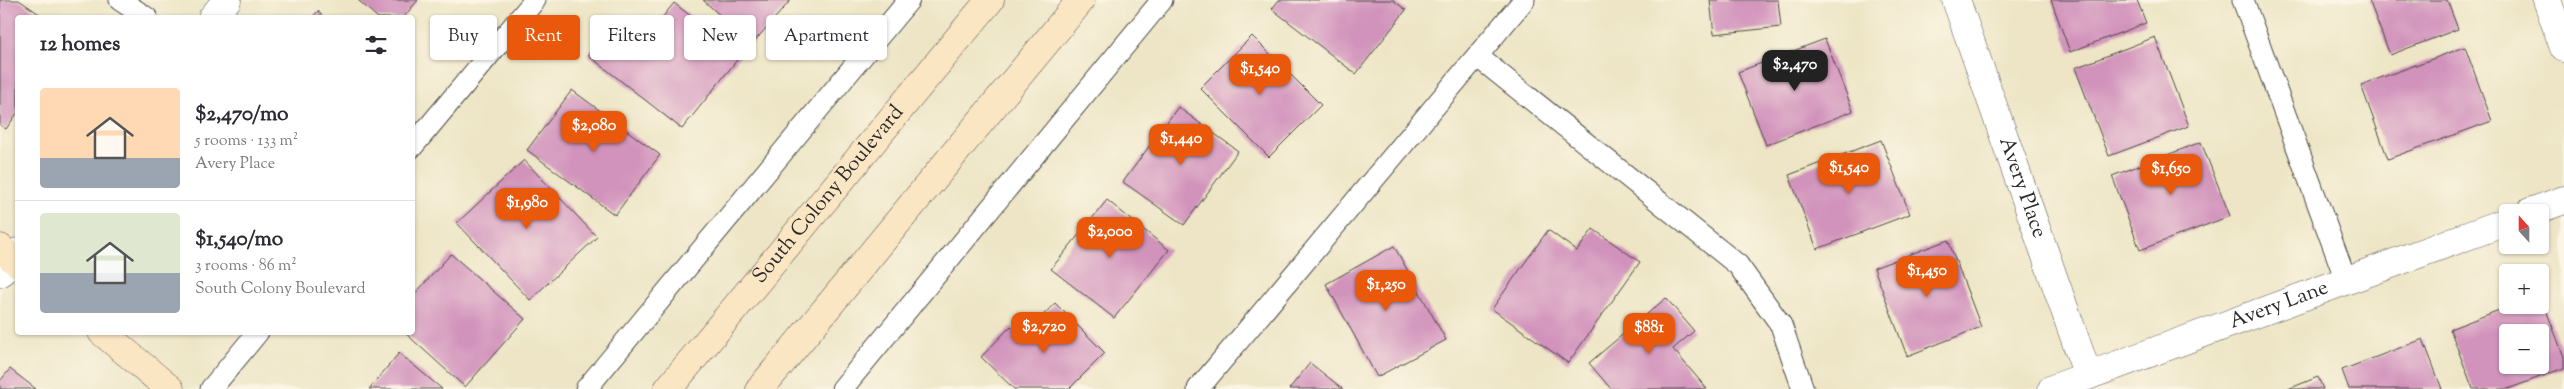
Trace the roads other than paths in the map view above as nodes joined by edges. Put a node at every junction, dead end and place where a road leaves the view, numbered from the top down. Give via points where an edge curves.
1 (120, 0) edge
2 (227, 0) edge
3 (535, 0) edge
4 (909, 0) edge
5 (990, 0) edge
6 (1081, 0) edge
7 (1162, 0) edge
8 (1524, 0) edge
9 (1956, 0) edge
10 (2243, 0) edge
11 (2547, 0) edge
12 (142, 15) edge
13 (214, 15) edge
14 (2564, 48) edge
15 (1478, 56) junction
16 (415, 143) edge
17 (2564, 200) edge
18 (2549, 205) edge
19 (2499, 224) edge
20 (2346, 280) junction
21 (106, 335) edge
22 (256, 335) edge
23 (2088, 376) junction
24 (170, 389) edge
25 (211, 389) edge
26 (586, 389) edge
27 (668, 389) edge
28 (760, 389) edge
29 (842, 389) edge
30 (1198, 389) edge
31 (1802, 389) edge
32 (2052, 389) edge

1 - 12 lane
2 - 13 street
3 - 16 lane
4 - 26 lane
5 - 27 main road, South Colony Boulevard
6 - 28 main road
7 - 29 lane
8 - 15 lane
9 - 23 street, Avery Place
10 - 20 lane
11 - 14 street
15 - 30 lane
15 - 31 lane via 1738,265 1780,326
17 - 18 street
19 - 20 street, Avery Lane
20 - 23 street, Avery Lane
21 - 24 main road
22 - 25 lane
23 - 32 street, Avery Lane

